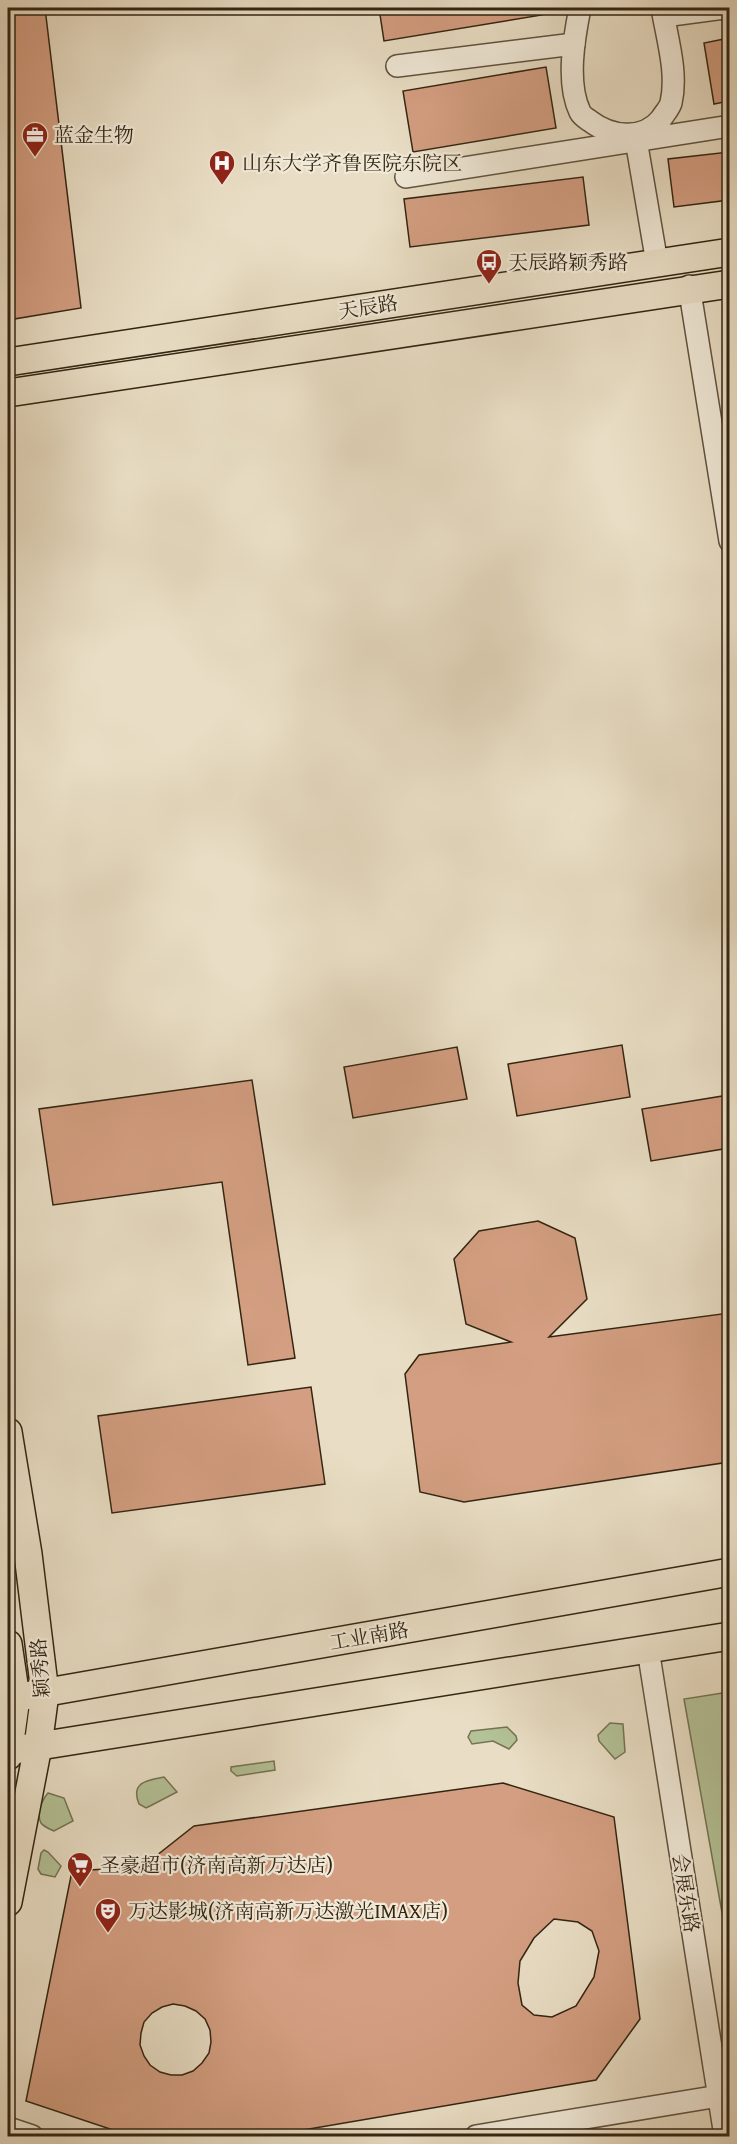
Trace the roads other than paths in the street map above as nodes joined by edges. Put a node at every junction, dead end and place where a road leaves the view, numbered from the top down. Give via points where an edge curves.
1 (580, 8) edge
2 (723, 8) edge
3 (663, 11) edge
4 (574, 44) junction
5 (397, 66) dead end
6 (729, 126) edge
7 (636, 138) junction
8 (406, 177) dead end
9 (729, 252) edge
10 (657, 263) junction
11 (729, 284) edge
12 (689, 288) junction
13 (8, 362) edge
14 (8, 393) edge
15 (729, 541) edge
16 (8, 1432) edge
17 (729, 1572) edge
18 (729, 1636) edge
19 (8, 1644) edge
20 (648, 1649) junction
21 (45, 1693) junction
22 (12, 1698) edge
23 (38, 1746) junction
24 (8, 1751) edge
25 (8, 1756) edge
26 (8, 1902) edge
27 (719, 2096) junction
28 (8, 2128) edge
29 (32, 2136) edge
30 (476, 2136) edge
31 (725, 2136) edge

1 - 4 street
2 - 3 street
3 - 7 street via 674,80 670,106 654,127
4 - 5 street
4 - 7 street via 575,94 581,114 598,127
6 - 7 street
7 - 8 street
7 - 10 street
9 - 10 main road, 天辰路
10 - 13 main road, 天辰路
11 - 12 main road, 天辰路
12 - 14 main road, 天辰路
12 - 15 street
16 - 21 main road, 颖秀路
17 - 21 main road, 工业南路
18 - 20 main road
19 - 22 main road, 颖秀路
20 - 23 main road
20 - 27 street, 会展东路
21 - 22 main road, 工业南路
21 - 23 main road, 颖秀路
22 - 24 main road, 颖秀路
23 - 24 main road
23 - 26 main road, 颖秀路
24 - 25 main road, 颖秀路
27 - 30 street
27 - 31 street, 会展东路
28 - 29 street

